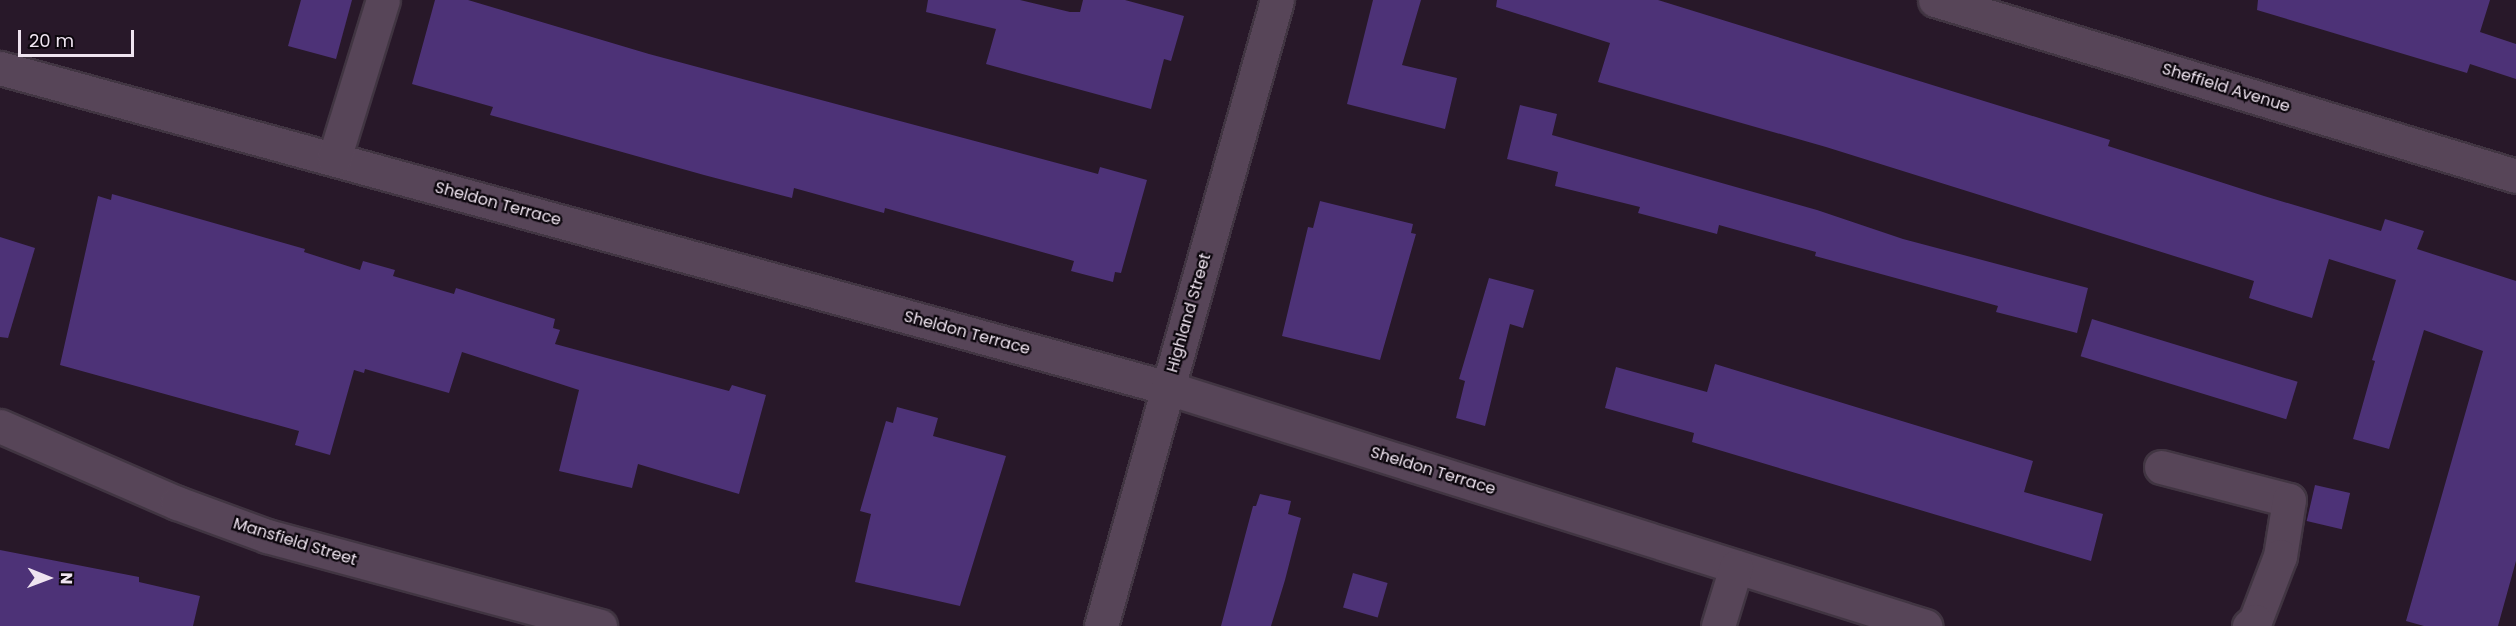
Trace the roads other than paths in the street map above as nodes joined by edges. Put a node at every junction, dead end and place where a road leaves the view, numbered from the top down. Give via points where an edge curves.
1 (383, 0) edge
2 (1277, 0) edge
3 (1935, 0) edge
4 (0, 68) edge
5 (334, 159) junction
6 (2516, 176) edge
7 (1168, 388) junction
8 (0, 426) edge
9 (2162, 466) dead end
10 (1736, 567) junction
11 (600, 626) edge
12 (1101, 626) edge
13 (1718, 626) edge
14 (1925, 626) edge
15 (2249, 626) edge

1 - 5 street
2 - 7 street, Highland Street
3 - 6 street, Sheffield Avenue
4 - 5 street, Sheldon Terrace
5 - 7 street, Sheldon Terrace
7 - 10 street, Sheldon Terrace
7 - 12 street, Highland Street
8 - 11 street, Mansfield Street via 177,503 267,536
9 - 15 street via 2289,500 2280,556
10 - 13 street
10 - 14 street, Sheldon Terrace

